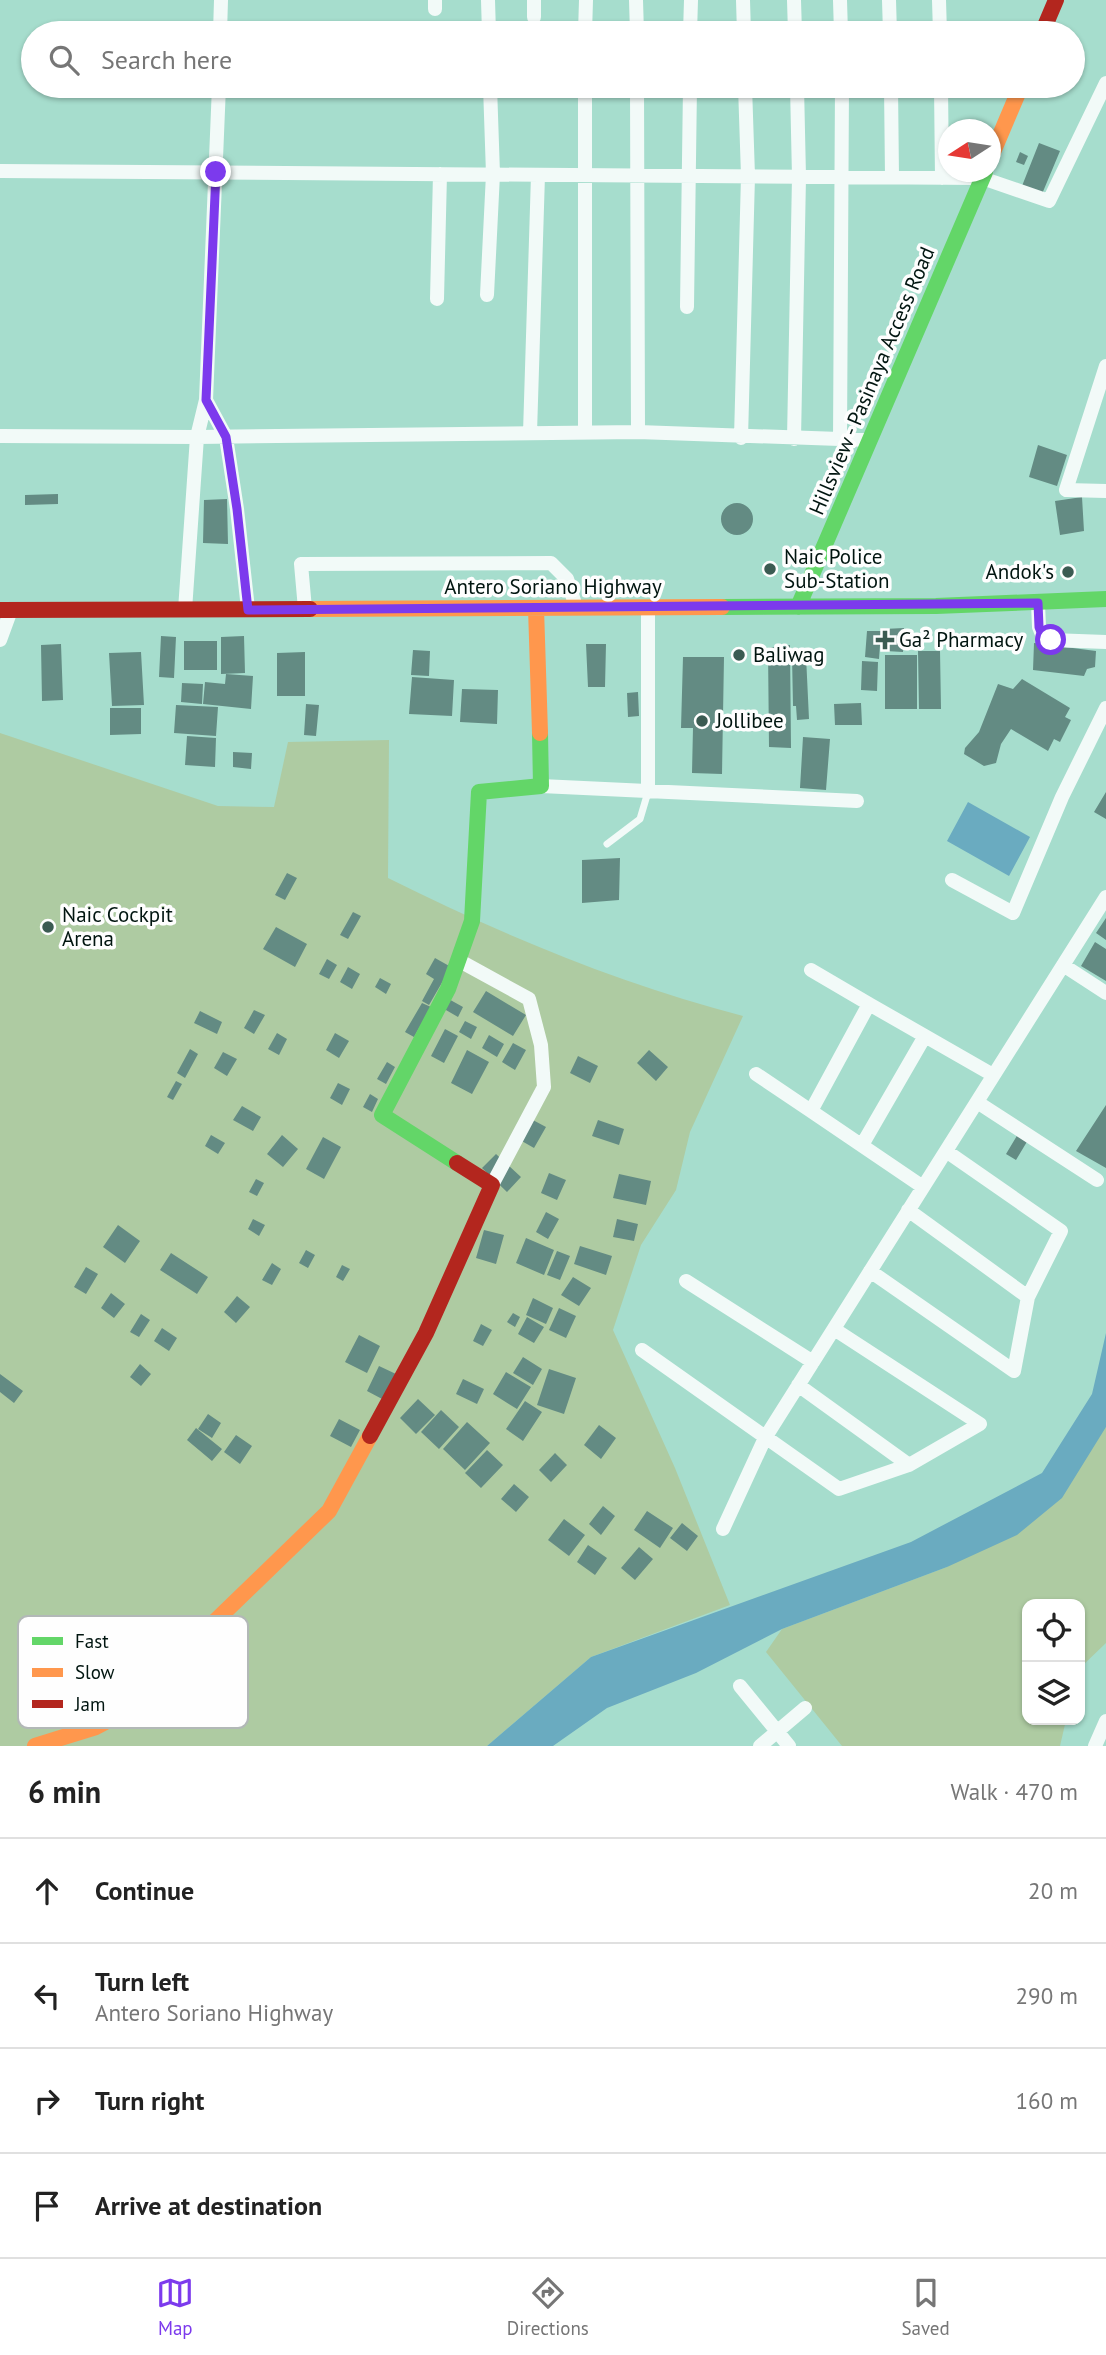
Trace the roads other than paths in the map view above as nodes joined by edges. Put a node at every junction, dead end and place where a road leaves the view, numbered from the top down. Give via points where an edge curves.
1 (221, 0) edge
2 (488, 0) edge
3 (534, 0) edge
4 (586, 0) edge
5 (636, 0) edge
6 (691, 0) edge
7 (743, 0) edge
8 (794, 0) edge
9 (840, 0) edge
10 (890, 0) edge
11 (939, 0) edge
12 (1056, 0) edge
13 (534, 17) dead end
14 (220, 21) edge
15 (489, 21) edge
16 (585, 21) edge
17 (637, 21) edge
18 (690, 21) edge
19 (744, 21) edge
20 (795, 21) edge
21 (841, 21) edge
22 (890, 21) edge
23 (940, 21) edge
24 (1047, 21) edge
25 (1106, 83) edge
26 (219, 98) edge
27 (490, 98) edge
28 (585, 98) edge
29 (637, 98) edge
30 (690, 98) edge
31 (745, 98) edge
32 (797, 98) edge
33 (842, 98) edge
34 (891, 98) edge
35 (941, 98) edge
36 (1016, 98) edge
37 (941, 119) edge
38 (1001, 133) edge
39 (0, 171) edge
40 (216, 172) junction
41 (440, 174) junction
42 (492, 174) junction
43 (538, 175) junction
44 (584, 175) junction
45 (689, 175) junction
46 (639, 176) junction
47 (748, 176) junction
48 (799, 177) junction
49 (844, 177) junction
50 (892, 177) junction
51 (938, 178) edge
52 (981, 182) edge
53 (1001, 182) edge
54 (487, 295) dead end
55 (438, 299) dead end
56 (687, 307) dead end
57 (1106, 366) edge
58 (206, 400) junction
59 (585, 432) junction
60 (638, 432) junction
61 (530, 433) junction
62 (0, 436) edge
63 (226, 437) junction
64 (197, 438) junction
65 (741, 438) junction
66 (793, 439) junction
67 (840, 440) junction
68 (868, 440) junction
69 (1106, 491) edge
70 (1106, 600) edge
71 (1038, 603) junction
72 (576, 607) junction
73 (648, 607) junction
74 (798, 607) junction
75 (536, 608) junction
76 (305, 609) junction
77 (6, 610) edge
78 (185, 610) junction
79 (248, 610) junction
80 (0, 640) edge
81 (1106, 642) edge
82 (1106, 708) edge
83 (541, 786) junction
84 (648, 792) junction
85 (857, 802) dead end
86 (607, 844) dead end
87 (952, 880) dead end
88 (1106, 897) edge
89 (458, 960) junction
90 (1063, 965) junction
91 (811, 970) dead end
92 (1106, 993) edge
93 (869, 1004) junction
94 (925, 1036) junction
95 (756, 1074) dead end
96 (993, 1075) junction
97 (976, 1102) junction
98 (811, 1111) junction
99 (862, 1145) junction
100 (946, 1151) junction
101 (1097, 1180) dead end
102 (492, 1185) junction
103 (923, 1187) junction
104 (908, 1210) junction
105 (870, 1271) junction
106 (686, 1281) dead end
107 (1028, 1297) junction
108 (834, 1329) junction
109 (642, 1350) dead end
110 (813, 1362) junction
111 (798, 1385) junction
112 (765, 1438) junction
113 (909, 1465) junction
114 (723, 1529) dead end
115 (220, 1616) edge
116 (740, 1686) dead end
117 (805, 1708) dead end
118 (1106, 1721) edge
119 (93, 1728) edge
120 (778, 1732) junction
121 (35, 1746) edge
122 (760, 1746) edge
123 (789, 1746) edge
124 (1095, 1746) edge

1 - 14 street
2 - 15 street
3 - 13 street
4 - 16 street
5 - 17 street
6 - 18 street
7 - 19 street
8 - 20 street
9 - 21 street
10 - 22 street
11 - 23 street
12 - 24 street
25 - 53 street via 1049,201
26 - 40 street
27 - 42 street
28 - 44 street
29 - 46 street
30 - 45 street
31 - 47 street
32 - 48 street
33 - 49 street
34 - 50 street
35 - 37 street
36 - 38 street
39 - 40 street
40 - 41 street
40 - 58 street
41 - 42 street
41 - 55 street
42 - 43 street
42 - 54 street
43 - 44 street
43 - 61 street
44 - 46 street
44 - 59 street
45 - 46 street
45 - 47 street
45 - 56 street
46 - 60 street
47 - 48 street
47 - 65 street
48 - 49 street
48 - 66 street
49 - 50 street
49 - 67 street
50 - 51 street
52 - 68 street, Hillsview - Pasinaya Access Road
57 - 69 street via 1066,490
58 - 63 street
58 - 64 street
59 - 60 street
59 - 61 street
60 - 65 street
61 - 63 street
62 - 64 street
63 - 64 street
63 - 79 street
64 - 78 street
65 - 66 street
66 - 67 street
67 - 68 street
68 - 74 street, Hillsview - Pasinaya Access Road
70 - 71 street, Antero Soriano Highway
71 - 74 street, Antero Soriano Highway
71 - 81 street via 1043,637
72 - 73 street, Antero Soriano Highway
72 - 75 street, Antero Soriano Highway
72 - 76 street via 567,579 551,563 301,564
73 - 74 street, Antero Soriano Highway
73 - 84 street
75 - 76 street, Antero Soriano Highway
75 - 83 street
76 - 79 street, Antero Soriano Highway
77 - 78 street, Antero Soriano Highway
77 - 80 street
78 - 79 street, Antero Soriano Highway
82 - 87 street via 1013,914
83 - 84 street
83 - 89 street via 479,792 472,920
84 - 85 street
84 - 86 lane via 640,819
88 - 90 street
89 - 102 street via 529,999 541,1045 544,1087
89 - 102 street via 448,989 382,1115
90 - 92 street
90 - 96 street
91 - 93 street
93 - 94 street
93 - 98 street
94 - 96 street
94 - 99 street
95 - 98 street
96 - 97 street
97 - 100 street
97 - 101 street
98 - 99 street
99 - 103 street
100 - 103 street
100 - 107 street via 1061,1231
102 - 115 street via 426,1334 329,1511
103 - 104 street
104 - 105 street
104 - 107 street
105 - 107 street via 1014,1371
105 - 108 street
106 - 110 street
108 - 110 street
108 - 113 street via 980,1424
109 - 112 street
110 - 111 street
111 - 112 street
111 - 113 street
112 - 113 street via 839,1489
112 - 114 street
116 - 120 street
117 - 120 street
118 - 124 street
119 - 121 street
120 - 122 street
120 - 123 street

